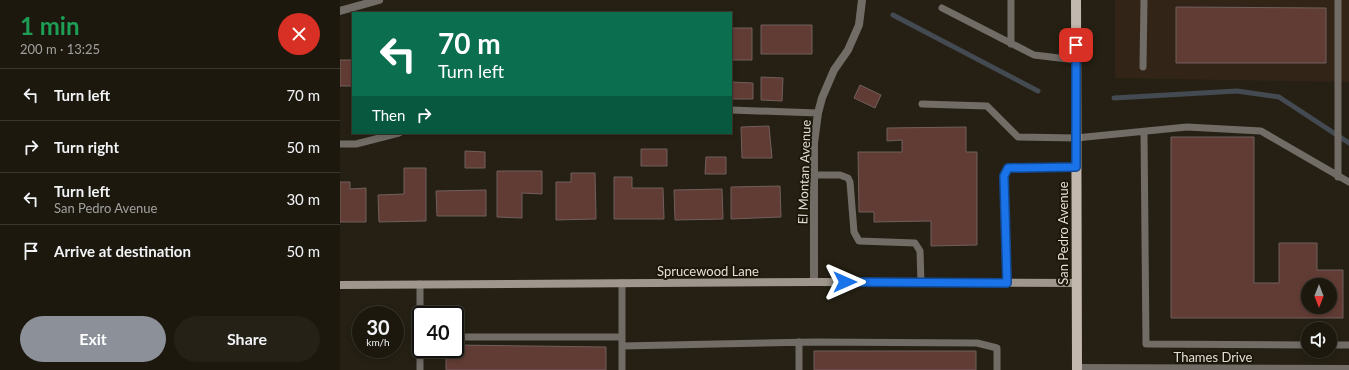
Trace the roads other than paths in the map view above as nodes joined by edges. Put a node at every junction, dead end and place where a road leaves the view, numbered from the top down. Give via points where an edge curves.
1 (379, 0) edge
2 (862, 0) edge
3 (1011, 0) edge
4 (1076, 0) edge
5 (1144, 0) edge
6 (1338, 0) edge
7 (942, 8) dead end
8 (340, 11) edge
9 (1011, 44) junction
10 (1076, 60) junction
11 (1142, 67) dead end
12 (922, 104) dead end
13 (732, 110) edge
14 (818, 113) junction
15 (1144, 132) junction
16 (395, 134) edge
17 (1076, 138) junction
18 (340, 144) edge
19 (1076, 167) junction
20 (814, 175) junction
21 (1338, 177) junction
22 (1349, 182) edge
23 (814, 282) junction
24 (921, 282) junction
25 (622, 283) junction
26 (1007, 283) junction
27 (1077, 283) junction
28 (420, 284) junction
29 (340, 285) edge
30 (420, 306) edge
31 (464, 336) edge
32 (622, 337) junction
33 (799, 342) junction
34 (1301, 345) edge
35 (1337, 345) edge
36 (1349, 345) edge
37 (622, 346) junction
38 (420, 358) edge
39 (1077, 369) edge
40 (1161, 369) edge
41 (1196, 369) edge
42 (1234, 369) edge
43 (1273, 369) edge
44 (1349, 369) edge
45 (420, 370) edge
46 (622, 370) edge
47 (799, 370) edge
48 (997, 370) edge
49 (1333, 370) edge

1 - 8 street
2 - 14 street, El Montan Avenue via 860,25 848,50 834,70
3 - 9 lane
4 - 10 main road, San Pedro Avenue
5 - 11 lane
6 - 21 lane
7 - 9 lane
9 - 10 lane via 1034,55
10 - 17 main road, San Pedro Avenue
12 - 17 lane via 987,106 1018,137
13 - 14 lane
14 - 20 street, El Montan Avenue
15 - 17 lane
15 - 21 lane via 1186,127 1261,131
15 - 34 lane via 1146,344
16 - 18 lane via 356,144
17 - 19 main road, San Pedro Avenue
19 - 26 lane via 1008,168 1004,176
19 - 27 main road, San Pedro Avenue
20 - 23 street, El Montan Avenue
20 - 24 lane via 840,175 848,178 854,232 859,241 915,243 920,251
21 - 22 lane
23 - 24 street, Sprucewood Lane
23 - 25 street, Sprucewood Lane
24 - 26 street, Sprucewood Lane
25 - 28 street, Sprucewood Lane
25 - 32 lane
26 - 27 street, Sprucewood Lane
27 - 39 main road, San Pedro Avenue
28 - 29 street, Sprucewood Lane
28 - 30 lane
31 - 32 lane
32 - 37 lane
33 - 37 lane
33 - 47 lane
33 - 48 lane via 977,343 997,348
35 - 36 lane
37 - 46 lane
38 - 45 lane
39 - 40 street, Thames Drive
40 - 41 street, Thames Drive
41 - 42 street, Thames Drive
42 - 43 street, Thames Drive
43 - 49 street, Thames Drive
44 - 49 street, Thames Drive

